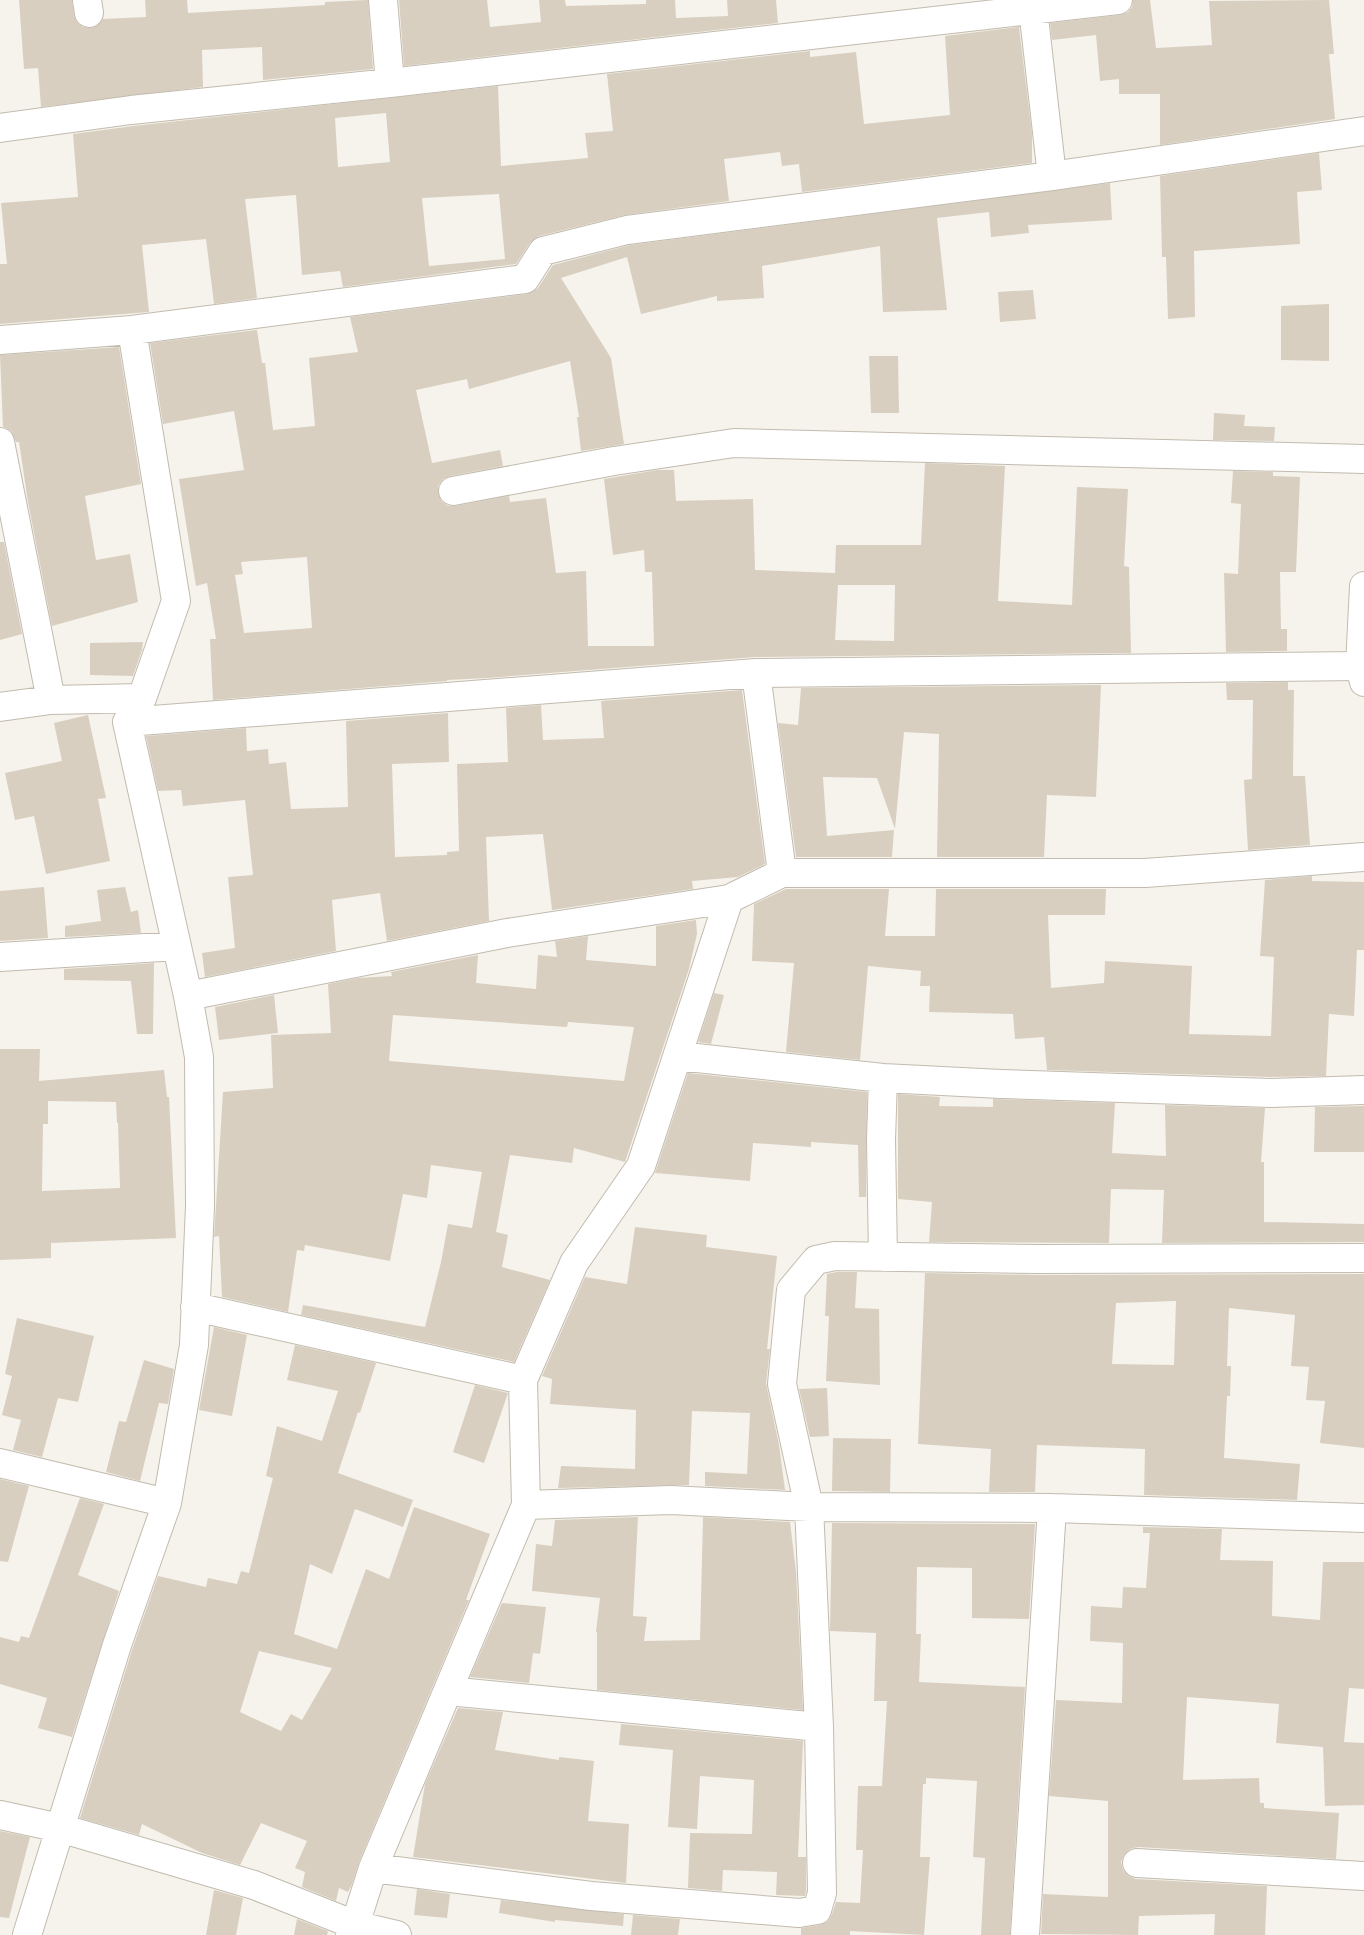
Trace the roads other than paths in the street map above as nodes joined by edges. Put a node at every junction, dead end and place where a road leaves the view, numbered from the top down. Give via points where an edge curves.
1 (383, 0) edge
2 (1118, 0) edge
3 (1032, 5) edge
4 (390, 83) junction
5 (0, 128) edge
6 (1364, 131) edge
7 (1052, 176) junction
8 (132, 330) junction
9 (0, 340) edge
10 (0, 442) edge
11 (1364, 459) edge
12 (453, 491) dead end
13 (1364, 586) edge
14 (756, 673) junction
15 (1362, 674) edge
16 (142, 698) junction
17 (51, 700) junction
18 (0, 707) edge
19 (127, 722) junction
20 (1364, 856) edge
21 (782, 873) junction
22 (729, 899) junction
23 (177, 946) junction
24 (0, 957) edge
25 (188, 996) junction
26 (678, 1056) junction
27 (883, 1078) junction
28 (1364, 1090) edge
29 (883, 1257) junction
30 (1364, 1258) edge
31 (195, 1307) junction
32 (523, 1380) junction
33 (0, 1463) edge
34 (167, 1504) junction
35 (526, 1506) junction
36 (809, 1507) junction
37 (1052, 1508) junction
38 (1364, 1518) edge
39 (448, 1691) junction
40 (819, 1727) junction
41 (0, 1815) edge
42 (60, 1828) junction
43 (1137, 1864) dead end
44 (373, 1868) junction
45 (1364, 1876) edge
46 (353, 1930) edge
47 (27, 1935) edge
48 (397, 1935) edge
49 (1025, 1935) edge

1 - 4 street
2 - 3 street
3 - 4 street
3 - 7 street
4 - 5 street via 131,110
6 - 7 street
7 - 8 street via 627,230 542,251 524,278
8 - 9 street
8 - 16 street via 176,602
10 - 17 street
11 - 12 street via 734,443
13 - 15 street
14 - 15 street
14 - 19 street
14 - 21 street
16 - 17 street
16 - 19 street
17 - 18 street
19 - 23 street
20 - 21 street via 1145,873
21 - 22 street
22 - 25 street via 507,933
22 - 26 street
23 - 24 street
23 - 25 street
25 - 31 street via 199,1057 200,1206
26 - 27 street
26 - 32 street via 641,1166 574,1262
27 - 28 street via 1271,1093
27 - 29 street
29 - 30 street
29 - 36 street via 835,1256 816,1260 791,1290 782,1384
31 - 32 street
31 - 34 street via 194,1345
32 - 35 street
33 - 34 street
34 - 42 street via 117,1645
35 - 36 street via 670,1500
35 - 39 street
36 - 37 street
36 - 40 street
37 - 38 street
37 - 49 street
39 - 40 street
39 - 44 street
40 - 44 street via 822,1893 817,1910 799,1913 591,1896
41 - 42 street
42 - 46 street via 254,1885
42 - 47 street
43 - 45 street
44 - 46 street
46 - 48 street

